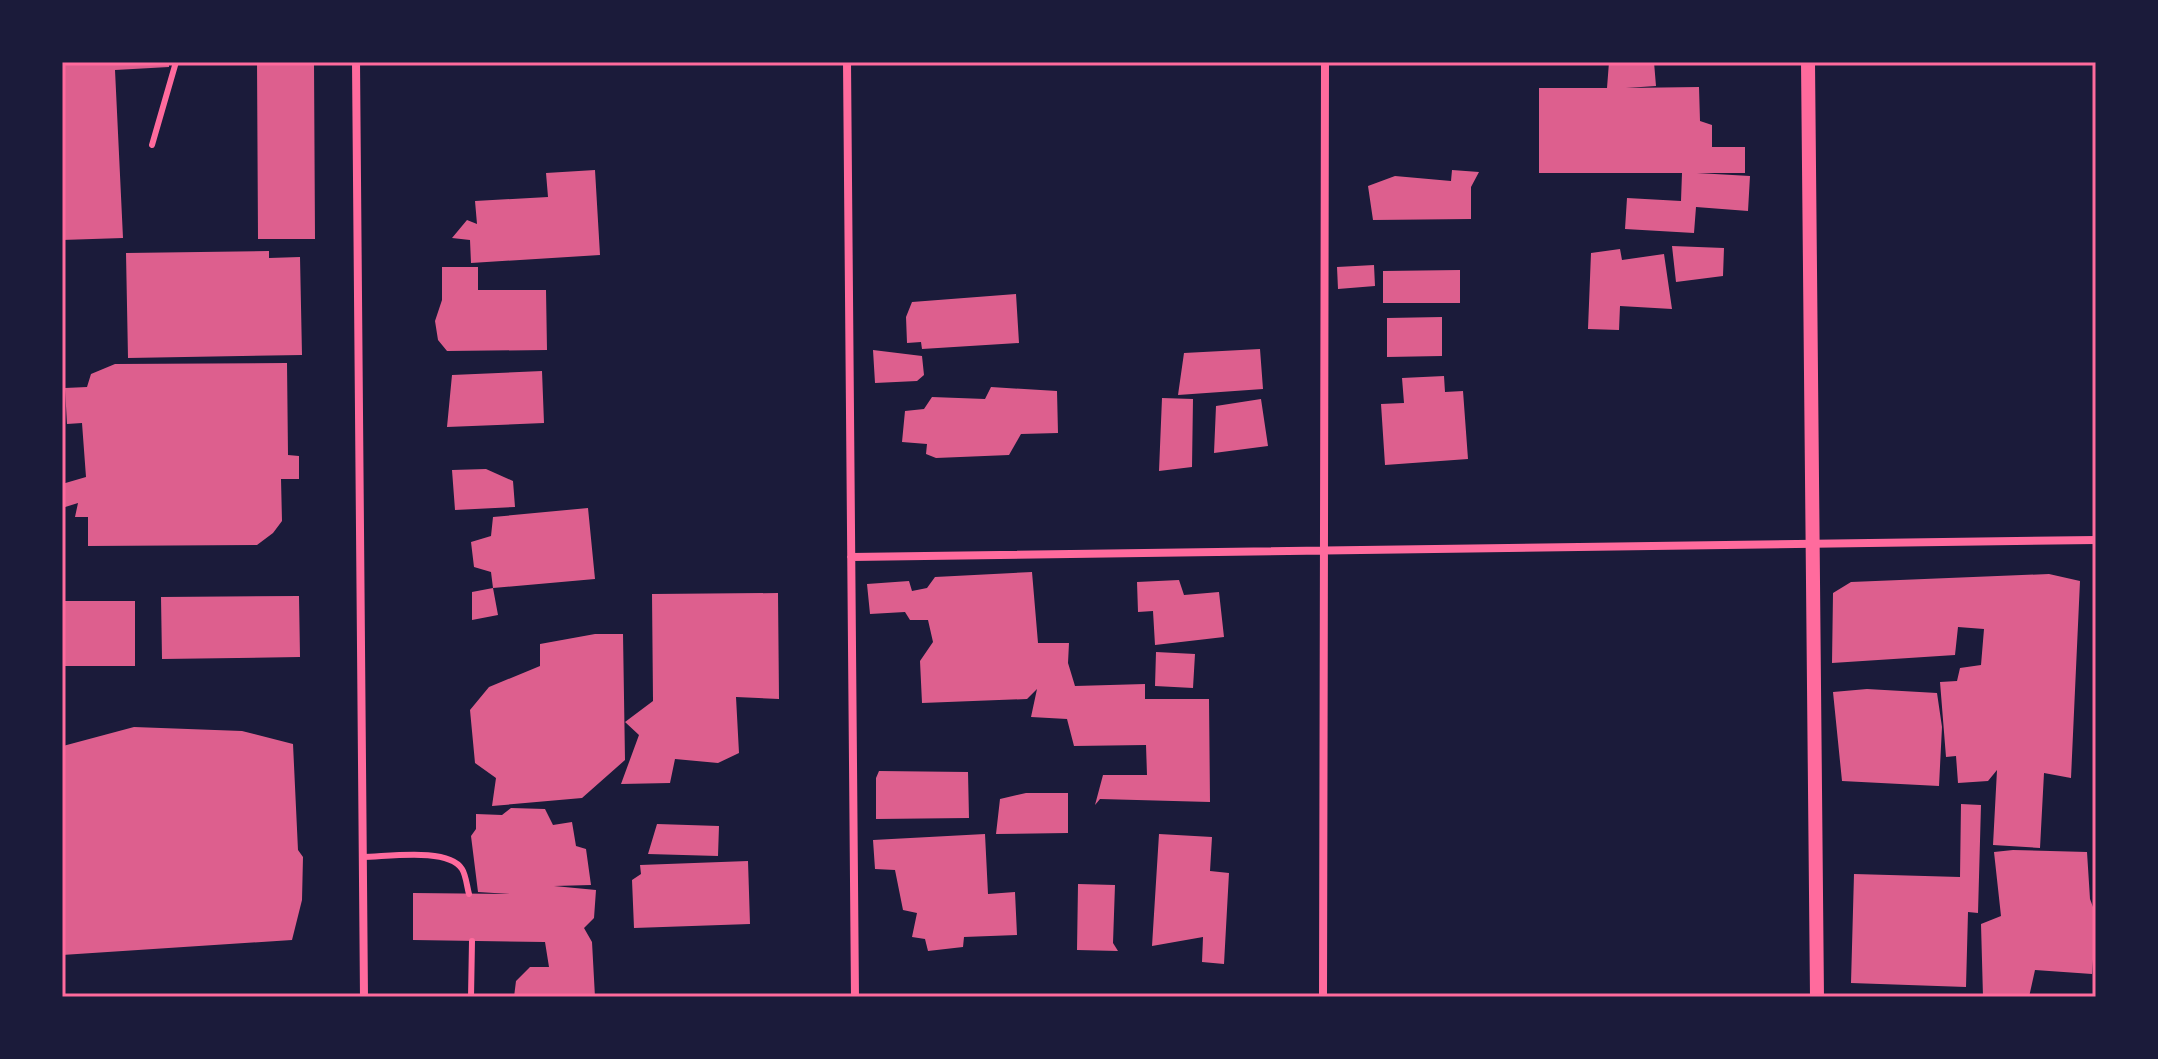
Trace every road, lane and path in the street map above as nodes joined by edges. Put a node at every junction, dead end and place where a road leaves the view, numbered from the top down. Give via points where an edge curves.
1 (176, 62) edge
2 (356, 62) edge
3 (847, 62) edge
4 (1325, 62) edge
5 (1808, 62) edge
6 (152, 145) dead end
7 (2096, 540) edge
8 (1813, 544) junction
9 (1323, 550) junction
10 (851, 557) junction
11 (363, 857) junction
12 (469, 894) dead end
13 (472, 941) dead end
14 (364, 997) edge
15 (471, 997) edge
16 (855, 997) edge
17 (1323, 997) edge
18 (1817, 997) edge

1 - 6 lane
2 - 11 street
3 - 10 street
4 - 9 street
5 - 8 street
7 - 8 street
8 - 9 street
8 - 18 street
9 - 10 street
9 - 17 street
10 - 16 street
11 - 12 lane via 437,855 462,868
11 - 14 street
13 - 15 lane

